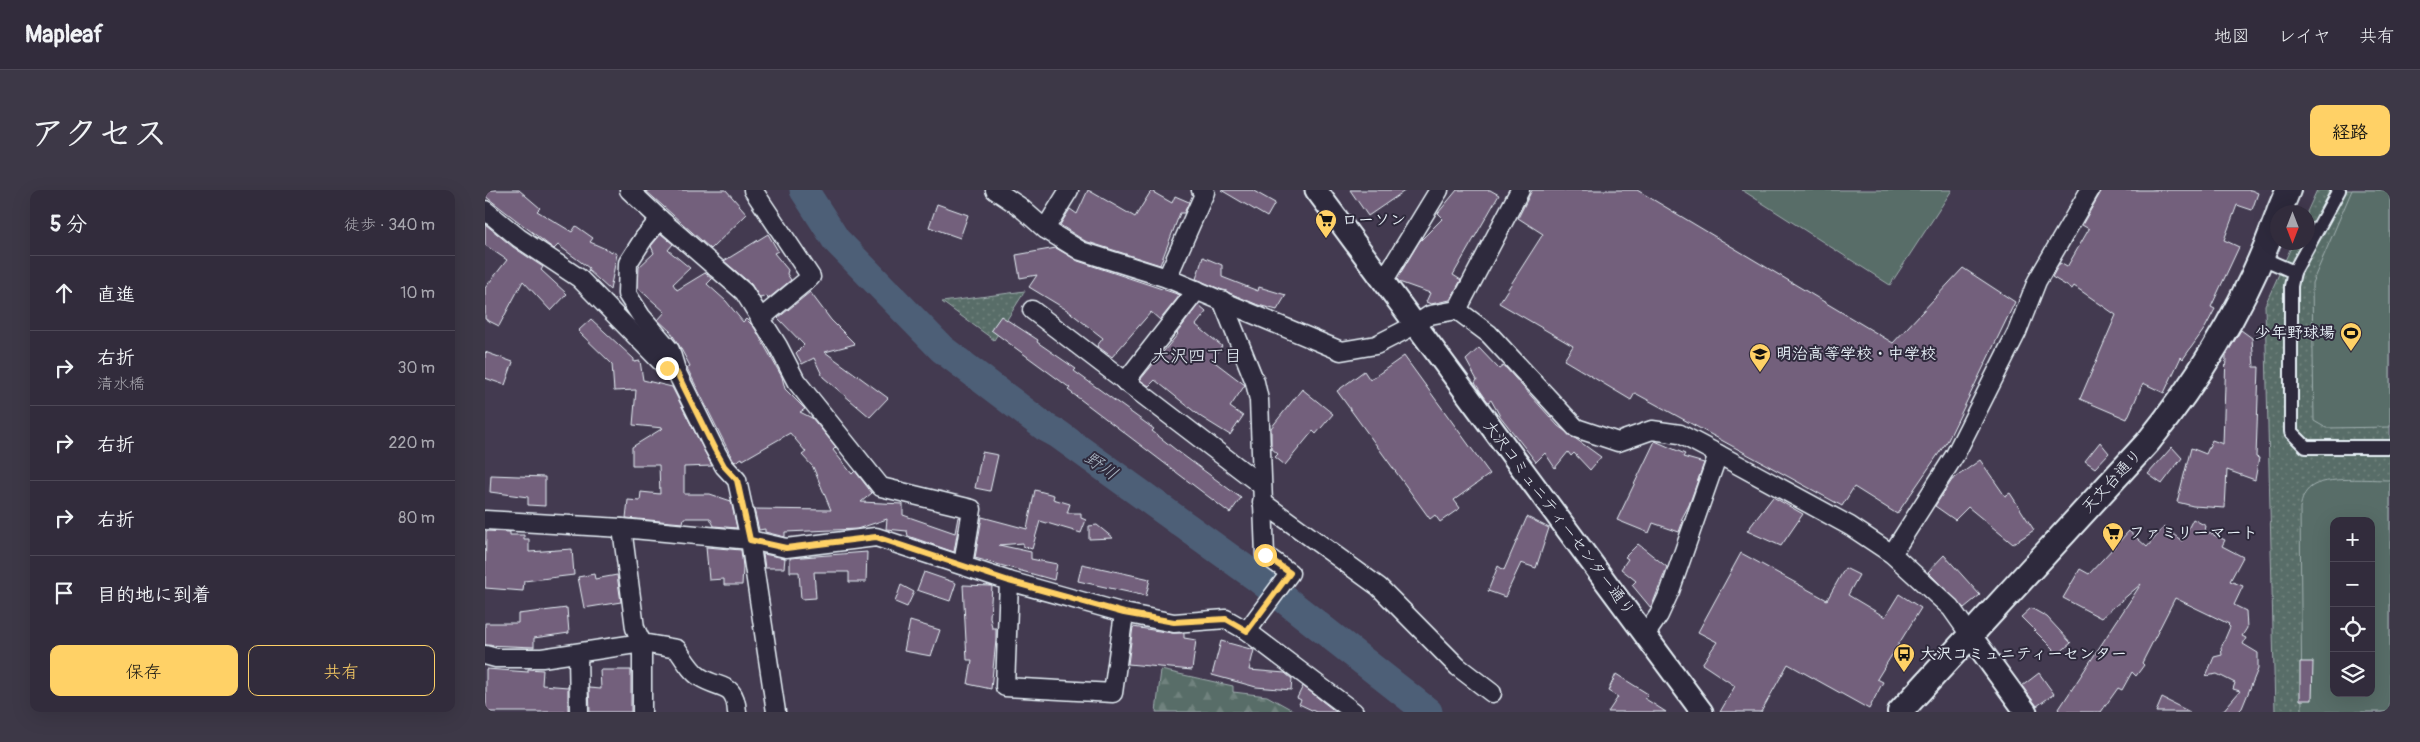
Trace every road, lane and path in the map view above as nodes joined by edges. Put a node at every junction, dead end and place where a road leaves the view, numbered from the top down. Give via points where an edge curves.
1 (629, 190) edge
2 (753, 190) edge
3 (995, 190) edge
4 (1069, 190) edge
5 (1201, 190) edge
6 (1316, 190) edge
7 (1439, 190) edge
8 (1520, 190) edge
9 (2090, 190) edge
10 (2288, 190) edge
11 (2339, 190) edge
12 (2282, 205) edge
13 (485, 210) edge
14 (660, 219) junction
15 (1045, 229) junction
16 (2270, 237) edge
17 (2262, 258) junction
18 (2294, 272) junction
19 (1167, 278) junction
20 (1384, 280) junction
21 (1197, 290) junction
22 (1222, 300) junction
23 (1032, 310) dead end
24 (1457, 310) junction
25 (760, 318) junction
26 (1415, 325) junction
27 (677, 373) junction
28 (1125, 382) junction
29 (2390, 447) edge
30 (1718, 454) junction
31 (1262, 493) junction
32 (485, 520) edge
33 (622, 528) junction
34 (750, 540) junction
35 (1892, 554) junction
36 (963, 565) junction
37 (1009, 581) junction
38 (1124, 613) junction
39 (1248, 629) junction
40 (1646, 634) junction
41 (1970, 635) junction
42 (642, 643) junction
43 (578, 653) junction
44 (485, 654) edge
45 (1492, 693) dead end
46 (579, 712) edge
47 (642, 712) edge
48 (737, 712) edge
49 (776, 712) edge
50 (1354, 712) edge
51 (1702, 712) edge
52 (1900, 712) edge
53 (2026, 712) edge

1 - 14 street
2 - 25 street via 811,277
3 - 15 street
4 - 15 street
5 - 19 street via 1205,192
6 - 20 street, 大沢コミュニティーセンター通り
7 - 20 street
8 - 24 street
9 - 35 street via 2037,281 2017,332 1955,456
10 - 12 main road
11 - 18 street
13 - 27 street via 519,238 579,278 667,368
14 - 25 street via 743,292
14 - 27 street via 628,263 627,294 670,350
15 - 19 street via 1081,251
16 - 17 main road, 天文台通り
17 - 18 street
17 - 41 main road, 天文台通り via 2220,342 2172,412
18 - 29 street via 2291,286 2291,432 2306,447
19 - 21 street
20 - 26 street, 大沢コミュニティーセンター通り
21 - 22 street
21 - 28 street
22 - 26 street via 1341,351 1376,344
22 - 31 street via 1259,400
23 - 28 street
24 - 26 street via 1429,315
24 - 30 street via 1489,334 1576,428 1618,442 1652,430 1680,434
25 - 36 street via 797,381 881,488 972,509
26 - 40 street, 大沢コミュニティーセンター通り
27 - 34 street via 724,466 737,480
28 - 31 street
30 - 35 street via 1850,526
30 - 40 street via 1670,591
31 - 39 street via 1265,555 1290,573
31 - 45 street via 1379,587 1458,667
32 - 33 street
33 - 34 street
33 - 42 street via 635,628
34 - 36 street via 786,548 876,537
34 - 49 street
35 - 41 street via 1951,608
36 - 37 street
37 - 38 street
37 - 38 street via 1005,687 1113,693
38 - 39 street via 1174,622 1226,619
39 - 50 street
40 - 51 street, 大沢コミュニティーセンター通り
41 - 52 main road, 天文台通り
41 - 53 street
42 - 43 street
42 - 47 street
42 - 48 street via 677,649 698,677 727,687 736,698
43 - 44 street via 542,658 495,658
43 - 46 street

